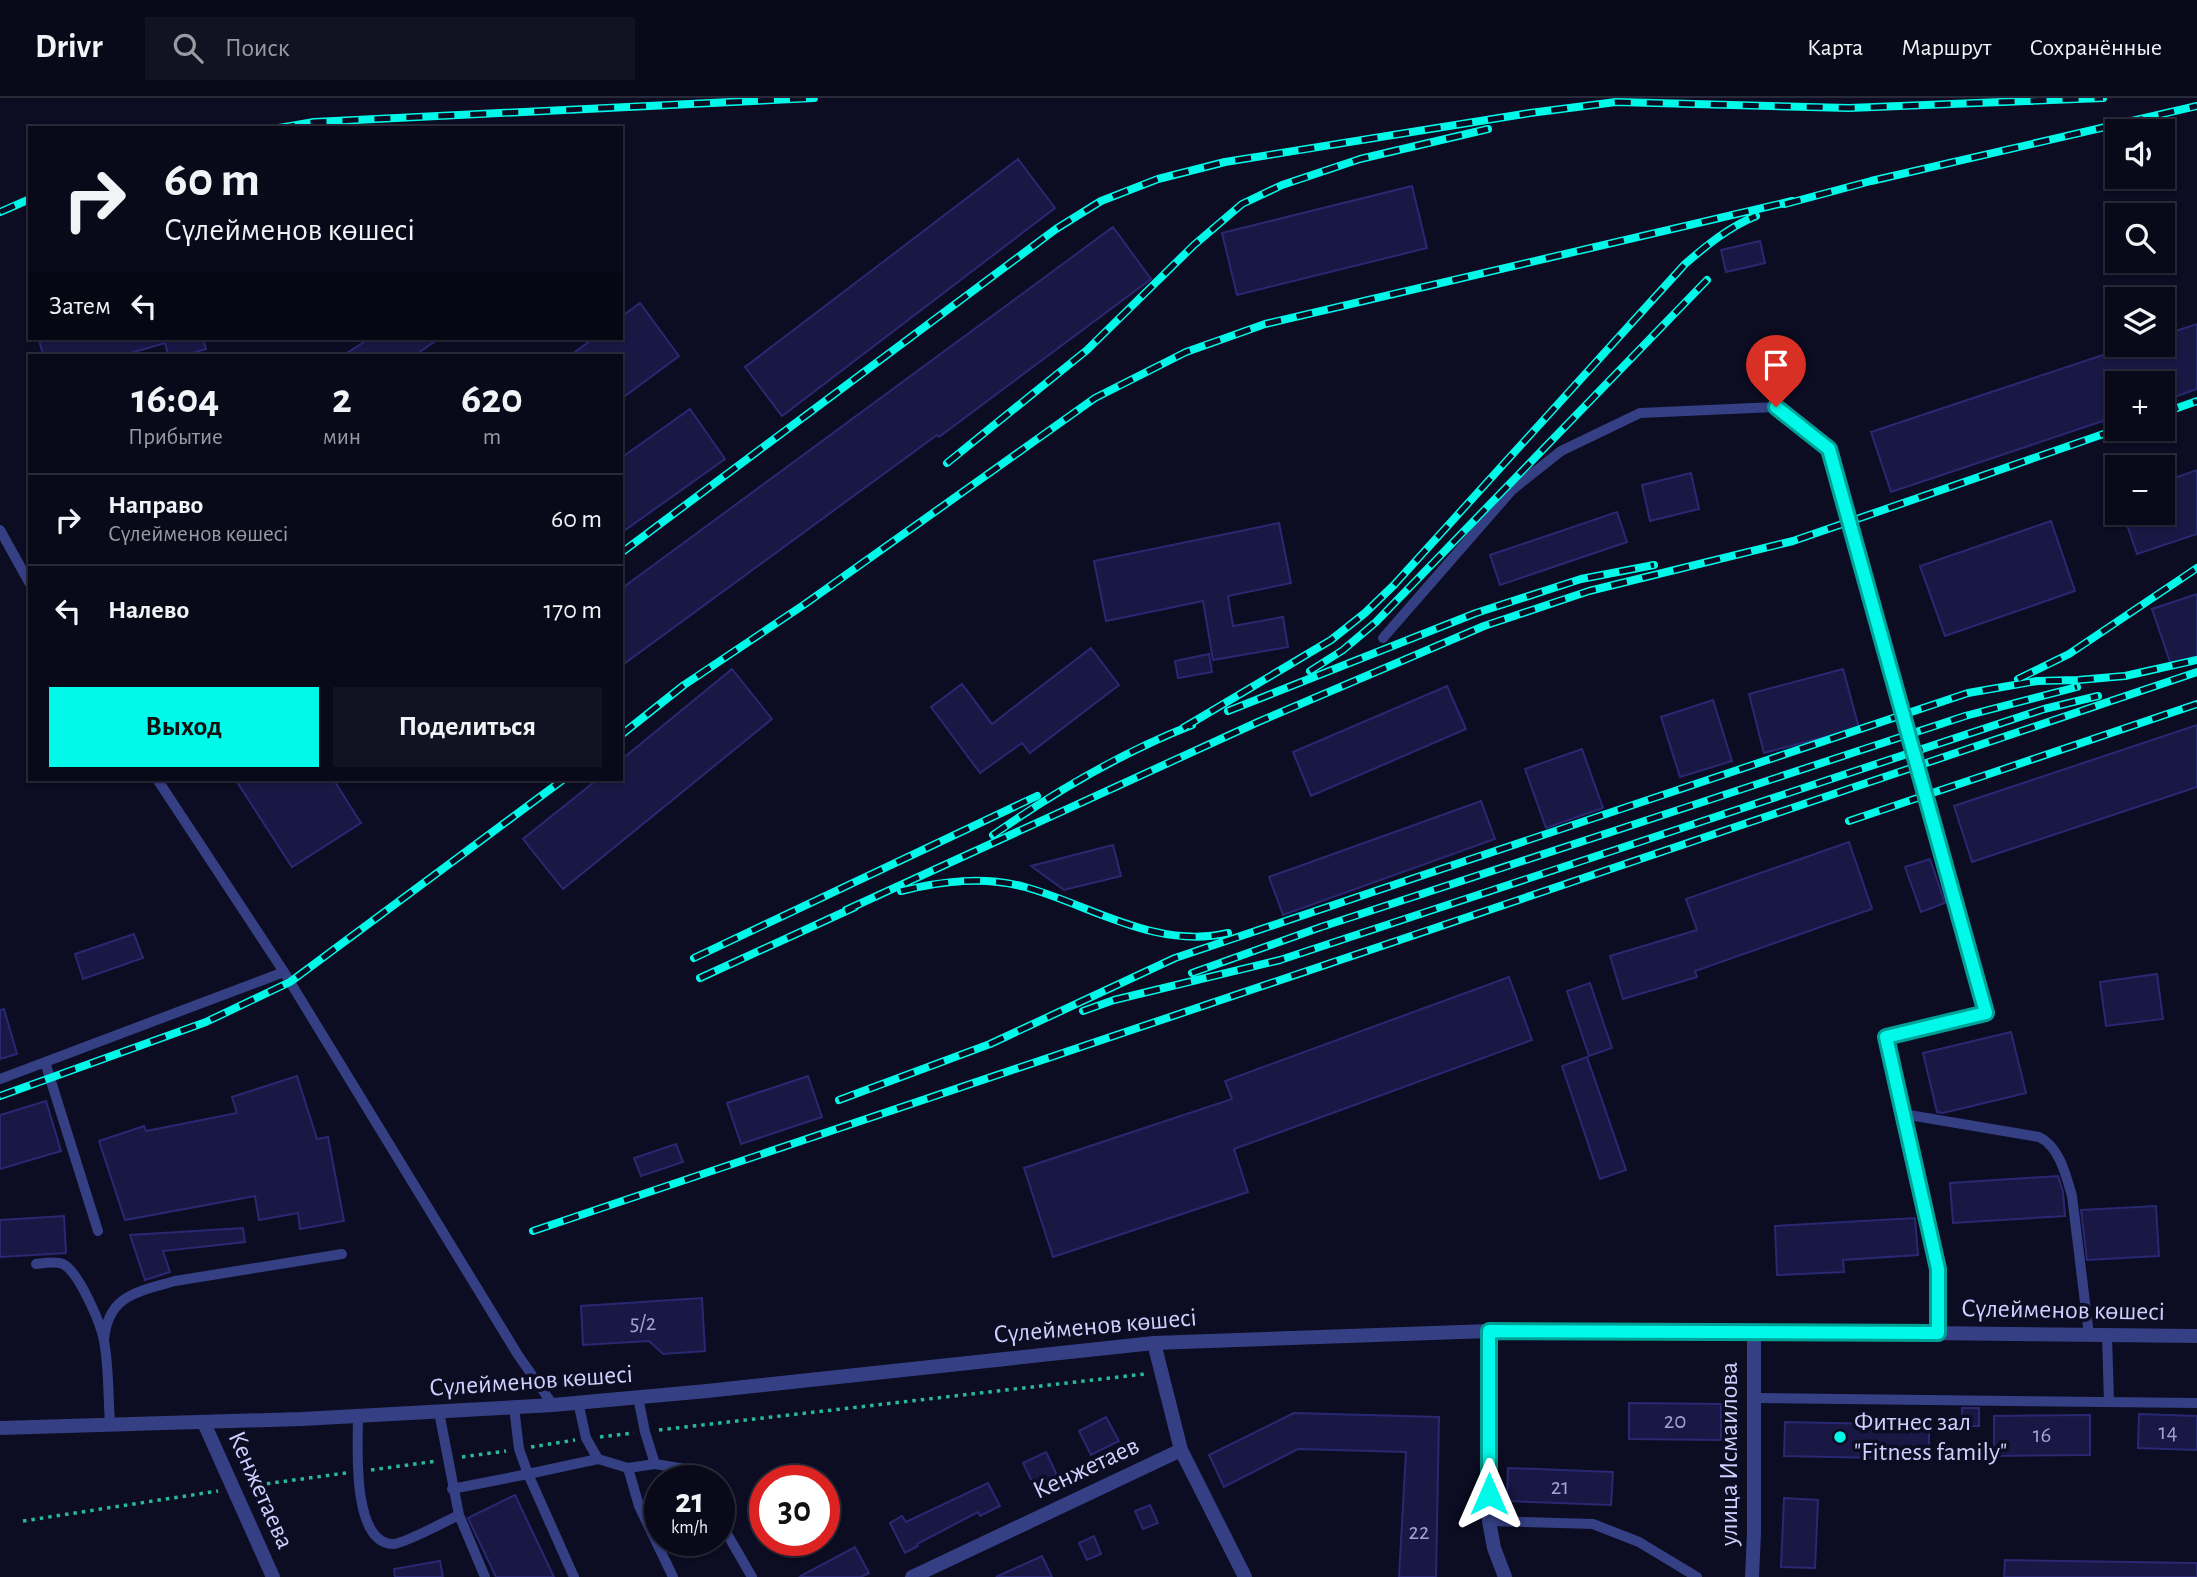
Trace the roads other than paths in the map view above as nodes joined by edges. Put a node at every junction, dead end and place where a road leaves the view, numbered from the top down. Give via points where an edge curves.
1 (0, 530) edge
2 (28, 580) edge
3 (1383, 638) dead end
4 (158, 781) edge
5 (284, 972) junction
6 (45, 1062) junction
7 (0, 1079) edge
8 (1903, 1114) junction
9 (98, 1231) dead end
10 (342, 1254) dead end
11 (36, 1264) dead end
12 (1489, 1331) junction
13 (1754, 1331) junction
14 (1938, 1333) junction
15 (2090, 1335) junction
16 (2107, 1335) junction
17 (2197, 1336) edge
18 (104, 1340) junction
19 (1154, 1343) junction
20 (638, 1397) junction
21 (1755, 1398) junction
22 (578, 1402) junction
23 (2109, 1402) junction
24 (2197, 1403) edge
25 (553, 1405) junction
26 (514, 1407) junction
27 (439, 1412) junction
28 (358, 1416) junction
29 (110, 1423) junction
30 (204, 1423) junction
31 (0, 1428) edge
32 (1181, 1450) junction
33 (598, 1459) junction
34 (655, 1464) junction
35 (661, 1465) edge
36 (628, 1468) junction
37 (528, 1474) junction
38 (452, 1489) junction
39 (459, 1515) junction
40 (1489, 1521) junction
41 (735, 1548) edge
42 (273, 1577) edge
43 (485, 1577) edge
44 (574, 1577) edge
45 (673, 1577) edge
46 (752, 1577) edge
47 (912, 1577) edge
48 (1245, 1577) edge
49 (1505, 1577) edge
50 (1697, 1577) edge
51 (1752, 1577) edge

1 - 2 lane
3 - 8 lane via 1512,490 1561,451 1640,413 1776,407 1829,449 1986,1013 1886,1037
4 - 5 lane
5 - 6 lane
5 - 25 lane
6 - 7 lane
6 - 9 lane
8 - 14 lane via 1938,1269
8 - 15 lane via 2049,1142 2072,1196
10 - 18 lane via 153,1287 116,1304 108,1315
11 - 18 lane via 64,1264 72,1272
12 - 13 street, Сүлейменов көшесі
12 - 19 street, Сүлейменов көшесі
12 - 40 street
13 - 14 street, Сүлейменов көшесі
13 - 21 street, улица Исмаилова
14 - 15 street, Сүлейменов көшесі
15 - 16 street, Сүлейменов көшесі
16 - 17 street, Сүлейменов көшесі
16 - 23 lane
18 - 29 lane
19 - 20 street, Сүлейменов көшесі
19 - 32 street, Кенжетаев
20 - 22 street, Сүлейменов көшесі
20 - 34 lane
21 - 23 lane
21 - 51 street, улица Исмаилова
22 - 25 street, Сүлейменов көшесі
22 - 33 lane via 586,1438
23 - 24 lane
25 - 26 street, Сүлейменов көшесі
26 - 27 street, Сүлейменов көшесі
26 - 37 lane via 519,1449
27 - 28 street, Сүлейменов көшесі
27 - 38 lane
28 - 30 street, Сүлейменов көшесі
28 - 39 lane via 363,1512 374,1534 395,1544
29 - 30 street, Сүлейменов көшесі
29 - 31 street, Сүлейменов көшесі
30 - 42 street, Кенжетаева
32 - 47 street, Кенжетаев
32 - 48 street
33 - 36 lane
33 - 37 lane
34 - 35 lane
34 - 36 lane
36 - 45 lane via 639,1506
37 - 38 lane
37 - 44 lane
38 - 39 lane
39 - 43 lane
40 - 49 street
40 - 50 lane via 1593,1524 1639,1542
41 - 46 lane

